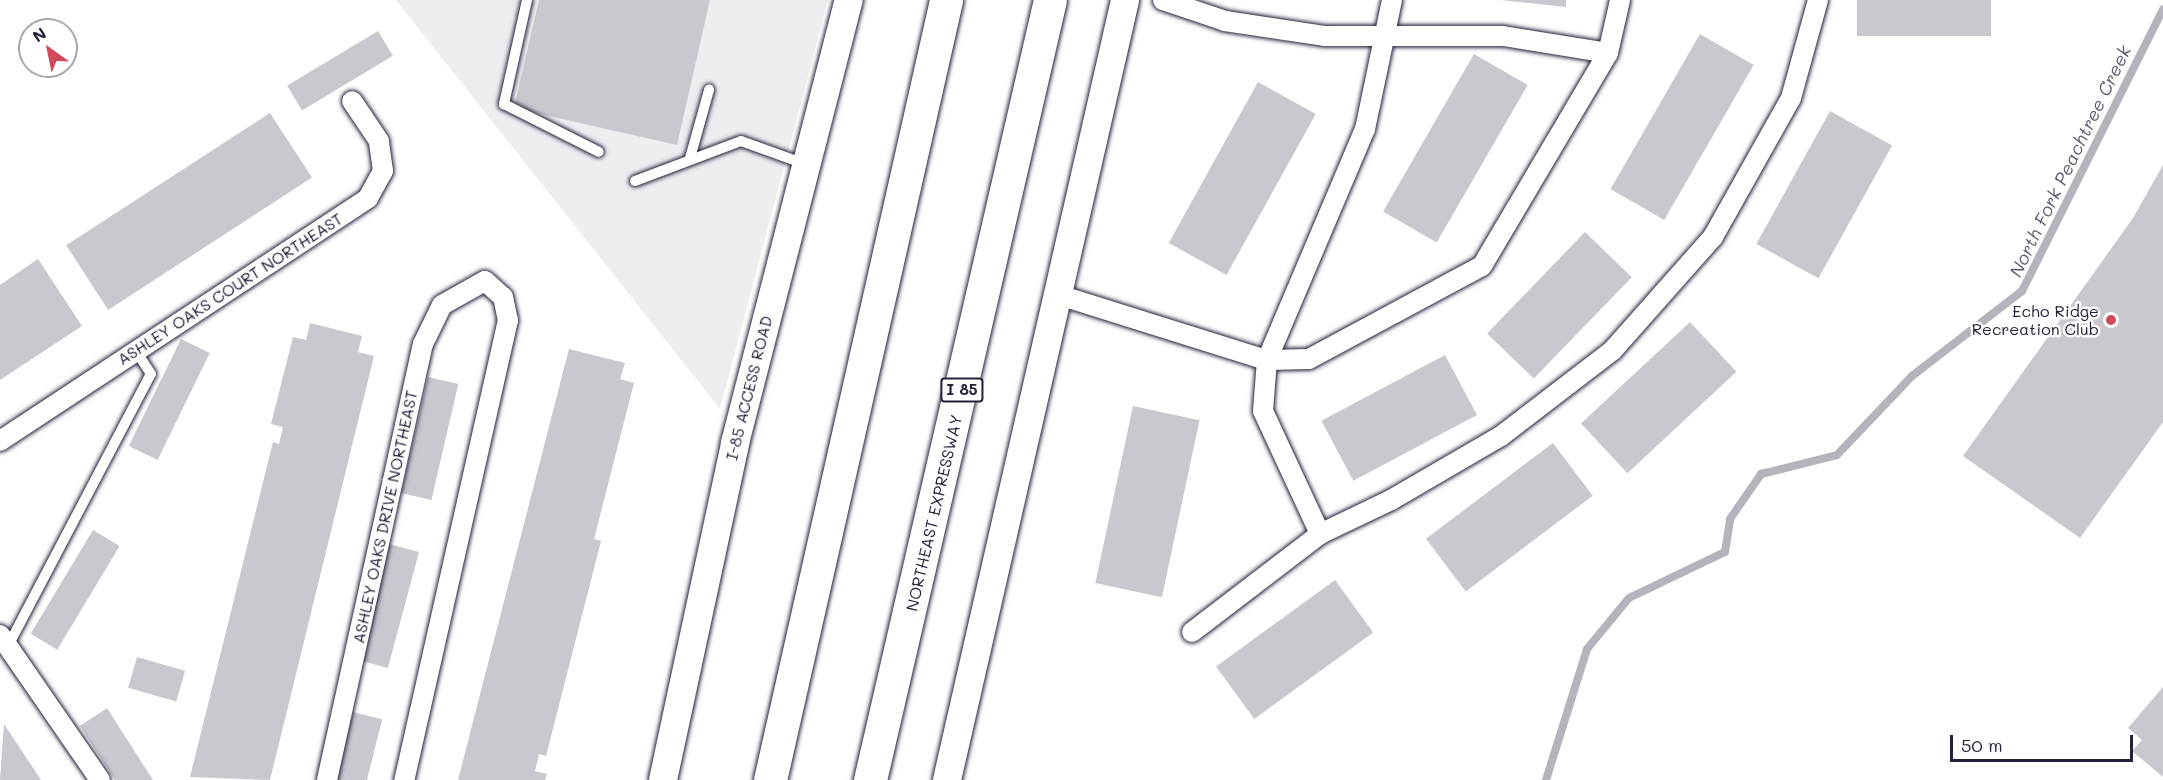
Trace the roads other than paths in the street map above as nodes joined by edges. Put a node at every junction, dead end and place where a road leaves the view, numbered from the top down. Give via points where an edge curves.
1 (527, 0) edge
2 (849, 0) edge
3 (946, 0) edge
4 (1050, 0) edge
5 (1125, 0) edge
6 (1163, 0) edge
7 (1392, 0) edge
8 (1620, 0) edge
9 (1818, 0) edge
10 (1386, 35) junction
11 (1608, 53) junction
12 (709, 90) dead end
13 (352, 101) dead end
14 (599, 152) dead end
15 (690, 158) junction
16 (805, 165) junction
17 (635, 181) dead end
18 (1059, 295) junction
19 (136, 351) junction
20 (1267, 360) junction
21 (0, 441) edge
22 (1320, 534) junction
23 (1192, 632) dead end
24 (4, 641) edge
25 (99, 780) edge
26 (327, 780) edge
27 (404, 780) edge
28 (663, 780) edge
29 (770, 780) edge
30 (870, 780) edge
31 (947, 780) edge

1 - 14 lane via 504,104
2 - 16 main road, I-85 ACCESS ROAD
3 - 29 highway
4 - 30 highway, NORTHEAST EXPRESSWAY / I 85
5 - 18 main road
6 - 10 street via 1246,24 1324,36
7 - 10 street
8 - 11 street
9 - 22 street via 1791,98 1713,237 1613,350 1501,436 1391,500
10 - 11 street via 1503,36
10 - 20 street via 1365,129
11 - 20 street via 1482,266 1309,359
12 - 15 lane
13 - 19 street, ASHLEY OAKS COURT NORTHEAST via 379,141 383,171 368,198
15 - 16 lane via 741,141
15 - 17 lane
16 - 28 main road, I-85 ACCESS ROAD via 735,443
18 - 20 street
18 - 31 main road
19 - 21 street, ASHLEY OAKS COURT NORTHEAST
19 - 24 lane via 151,374
20 - 22 street via 1263,411
22 - 23 street
24 - 25 street
26 - 27 street, ASHLEY OAKS DRIVE NORTHEAST via 423,344 442,305 485,281 503,297 508,320

